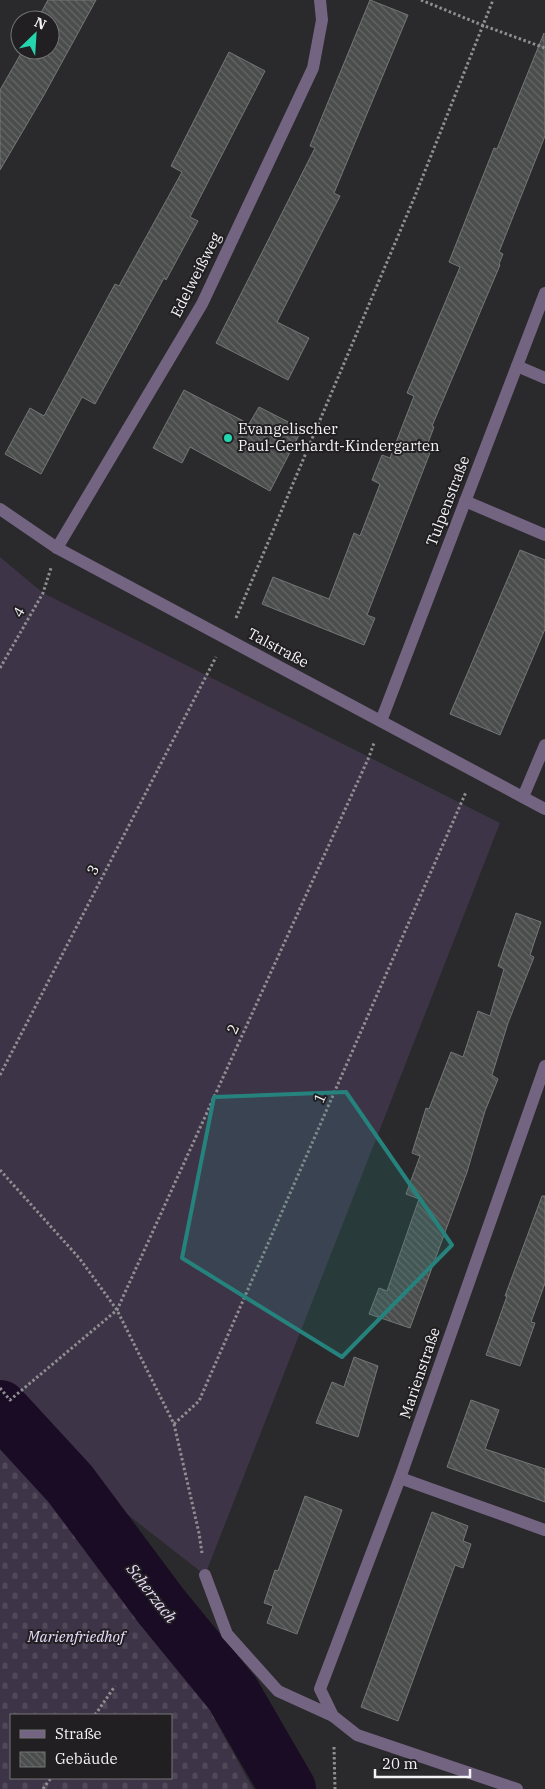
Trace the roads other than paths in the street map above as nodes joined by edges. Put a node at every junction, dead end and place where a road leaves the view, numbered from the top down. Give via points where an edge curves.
1 (320, 0) edge
2 (545, 292) edge
3 (517, 366) junction
4 (545, 378) edge
5 (465, 501) junction
6 (0, 509) edge
7 (545, 535) edge
8 (57, 548) junction
9 (380, 721) junction
10 (545, 745) edge
11 (523, 798) junction
12 (545, 809) edge
13 (545, 1066) edge
14 (400, 1478) junction
15 (545, 1530) edge
16 (205, 1575) road end
17 (333, 1716) junction
18 (517, 1789) edge

1 - 8 street, Edelweißweg via 322,20 313,68 202,304
2 - 3 street, Tulpenstraße
3 - 4 street
3 - 5 street, Tulpenstraße
5 - 7 street
5 - 9 street, Tulpenstraße
6 - 8 street, Talstraße
8 - 9 street, Talstraße
9 - 11 street, Talstraße
10 - 11 street
11 - 12 street, Talstraße
13 - 14 street, Marienstraße
14 - 15 street
14 - 17 street, Marienstraße via 320,1689
16 - 17 street via 227,1634 278,1691
17 - 18 street via 357,1734

